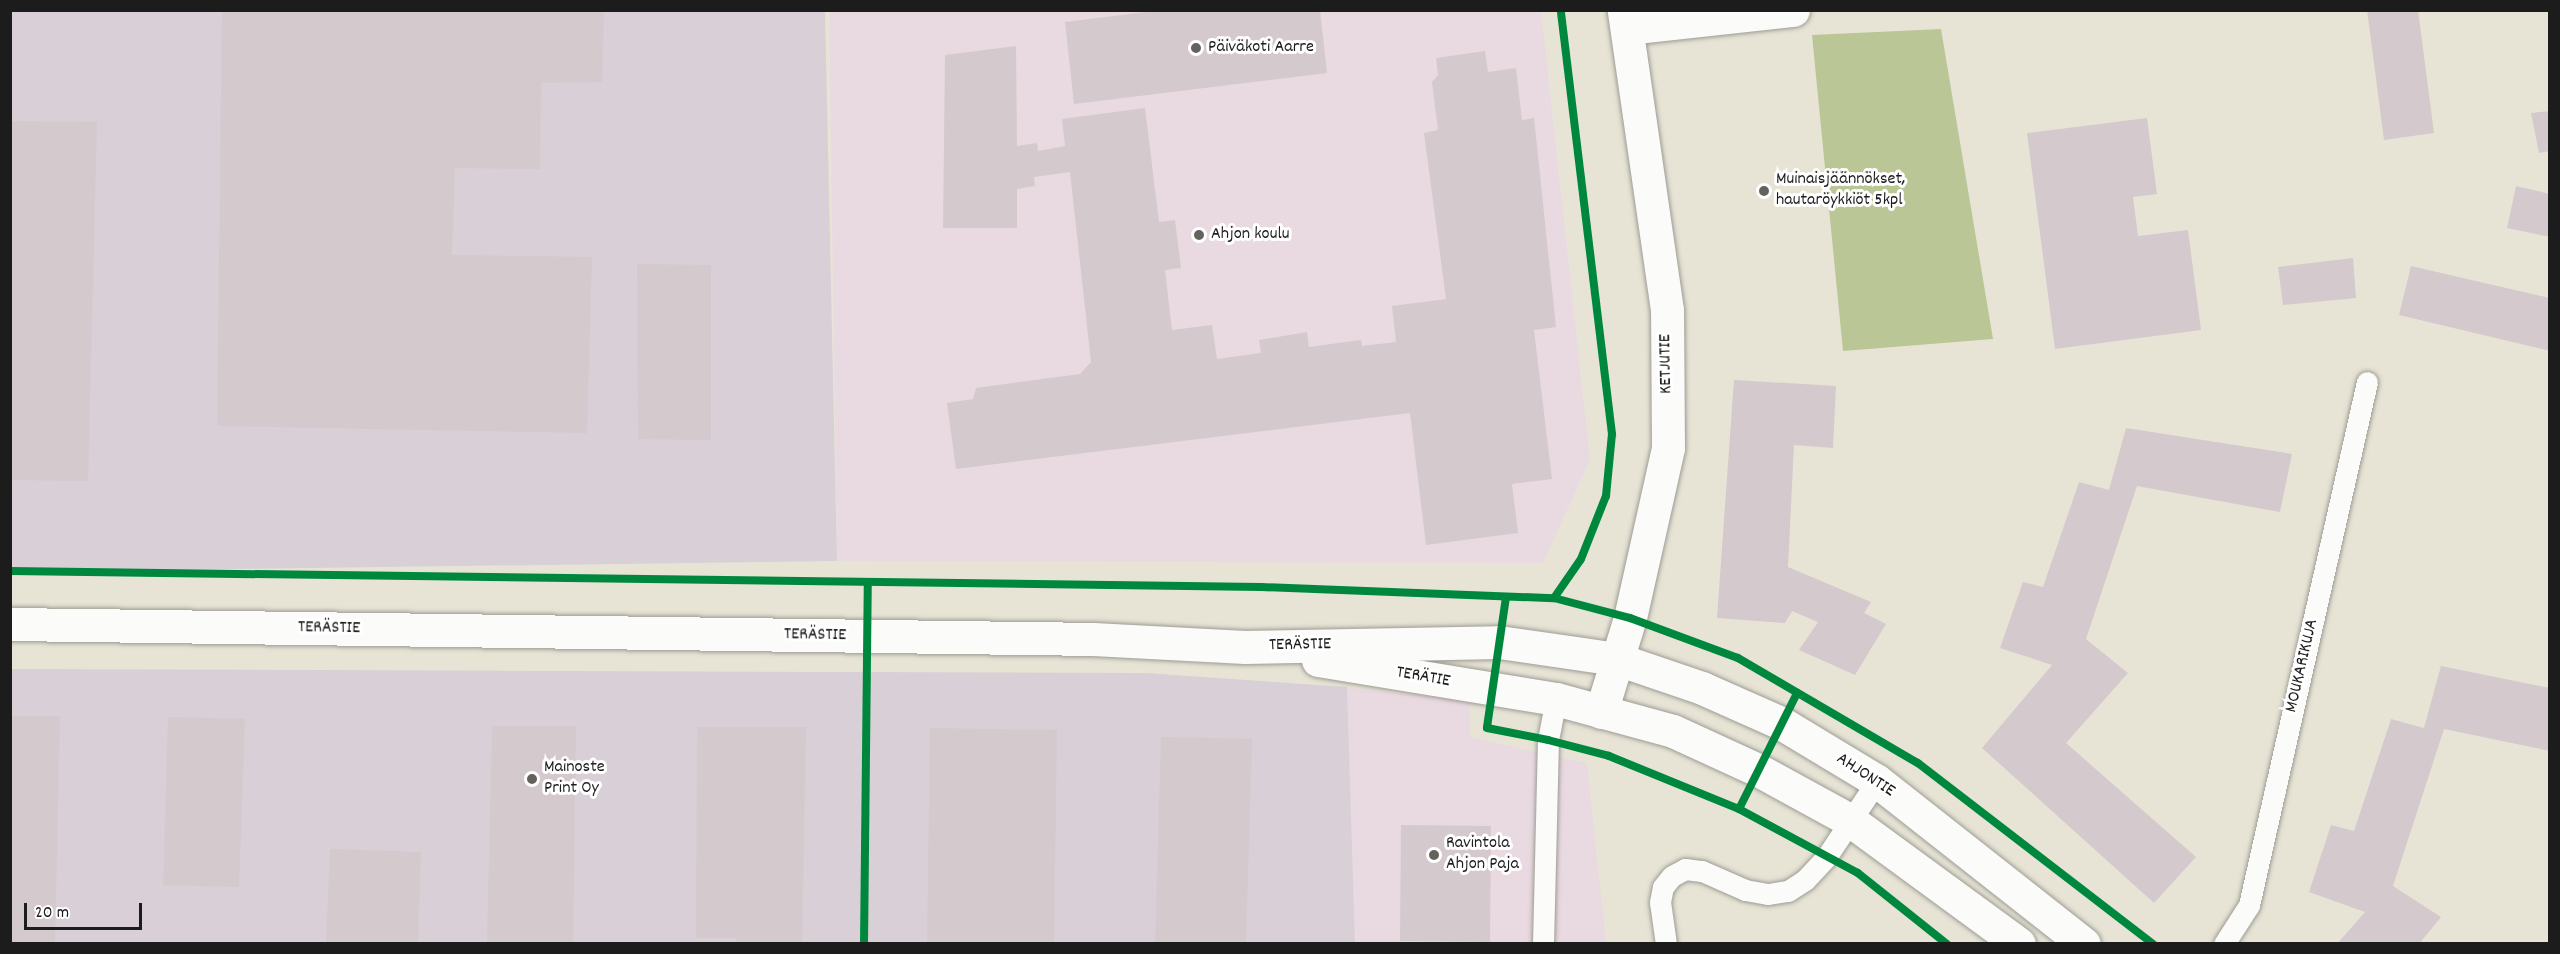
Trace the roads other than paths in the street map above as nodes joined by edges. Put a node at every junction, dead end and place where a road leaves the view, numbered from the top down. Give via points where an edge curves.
1 (1793, 10) edge
2 (1626, 19) edge
3 (2367, 382) dead end
4 (10, 624) edge
5 (1245, 647) junction
6 (1617, 658) junction
7 (1556, 699) junction
8 (1601, 712) junction
9 (1877, 782) junction
10 (1851, 821) junction
11 (1543, 944) edge
12 (1666, 944) edge
13 (2019, 944) edge
14 (2084, 944) edge
15 (2224, 944) edge

1 - 2 street
2 - 6 street, KETJUTIE via 1667,310 1668,448 1630,618
3 - 15 lane, MOUKARIKUJA via 2248,905
4 - 5 street, TERÄSTIE via 1093,639
5 - 6 street, TERÄSTIE via 1499,642
5 - 7 street, TERÄTIE
6 - 8 street, KETJUTIE
6 - 9 street, AHJONTIE via 1702,688 1781,723
7 - 8 street, TERÄTIE
7 - 11 lane via 1548,740
8 - 10 street via 1673,731 1758,770
9 - 10 lane
9 - 14 street, AHJONTIE
10 - 12 lane via 1827,856 1805,880 1788,891 1768,894 1745,890 1702,871 1685,869 1672,876 1663,887 1660,902
10 - 13 street

